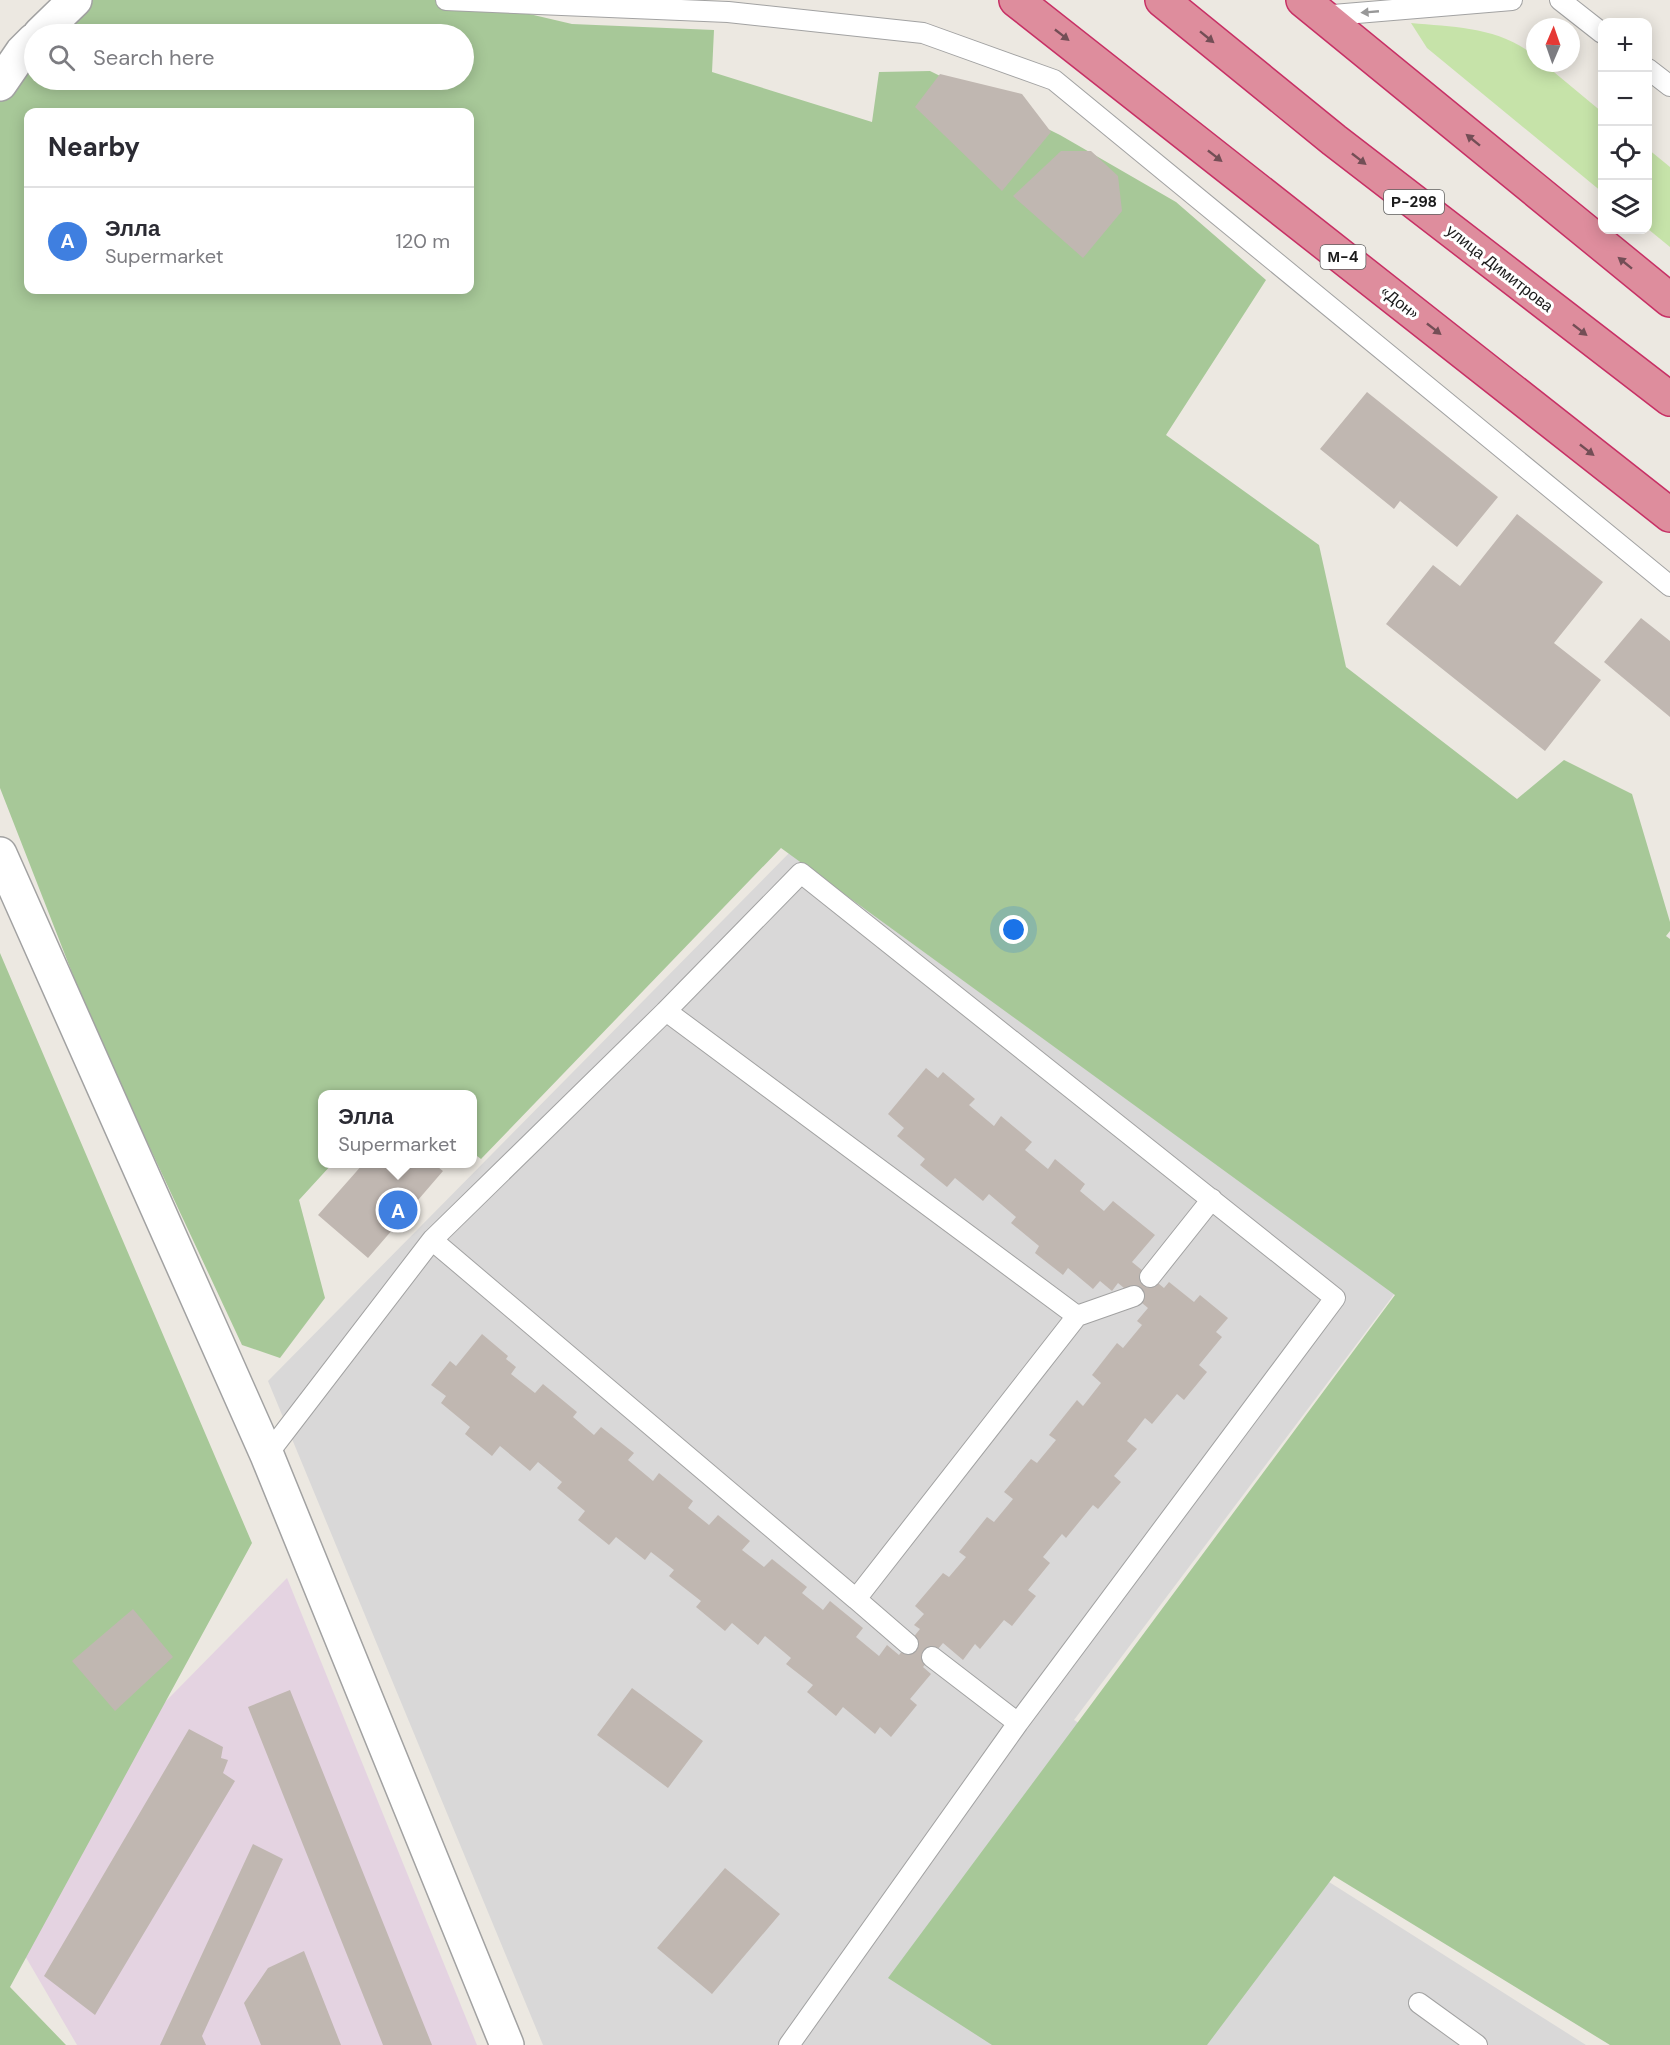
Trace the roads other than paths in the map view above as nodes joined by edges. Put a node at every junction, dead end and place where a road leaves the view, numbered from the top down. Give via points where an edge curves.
1 (75, 0) edge
2 (446, 0) edge
3 (1016, 0) edge
4 (1162, 0) edge
5 (1512, 0) edge
6 (1560, 0) edge
7 (1312, 8) edge
8 (45, 24) edge
9 (1598, 30) edge
10 (24, 41) edge
11 (1651, 72) edge
12 (0, 84) edge
13 (1670, 86) edge
14 (1670, 300) edge
15 (1670, 399) edge
16 (1670, 515) edge
17 (1670, 586) edge
18 (0, 854) edge
19 (666, 1011) junction
20 (1212, 1200) junction
21 (432, 1240) junction
22 (1150, 1277) dead end
23 (1134, 1296) dead end
24 (1077, 1316) junction
25 (267, 1455) junction
26 (856, 1599) junction
27 (908, 1644) dead end
28 (932, 1657) dead end
29 (1018, 1723) junction
30 (1419, 2003) dead end
31 (507, 2045) edge
32 (789, 2045) edge
33 (1477, 2045) edge

1 - 8 street
2 - 17 lane via 728,12 923,33 1054,80
3 -> 16 highway, «Дон» / М-4
4 -> 15 highway, улица Димитрова / Р-298 via 1334,140
5 -> 7 lane
6 - 9 lane
14 -> 7 highway
10 - 12 street
11 - 13 lane
18 - 25 street
19 - 20 lane via 801,873
19 - 21 lane
19 - 24 lane
20 - 22 lane
20 - 29 lane via 1335,1298
21 - 25 lane
21 - 26 lane
23 - 24 lane
24 - 26 lane
25 - 31 street
26 - 27 lane
28 - 29 lane
29 - 32 lane
30 - 33 lane

